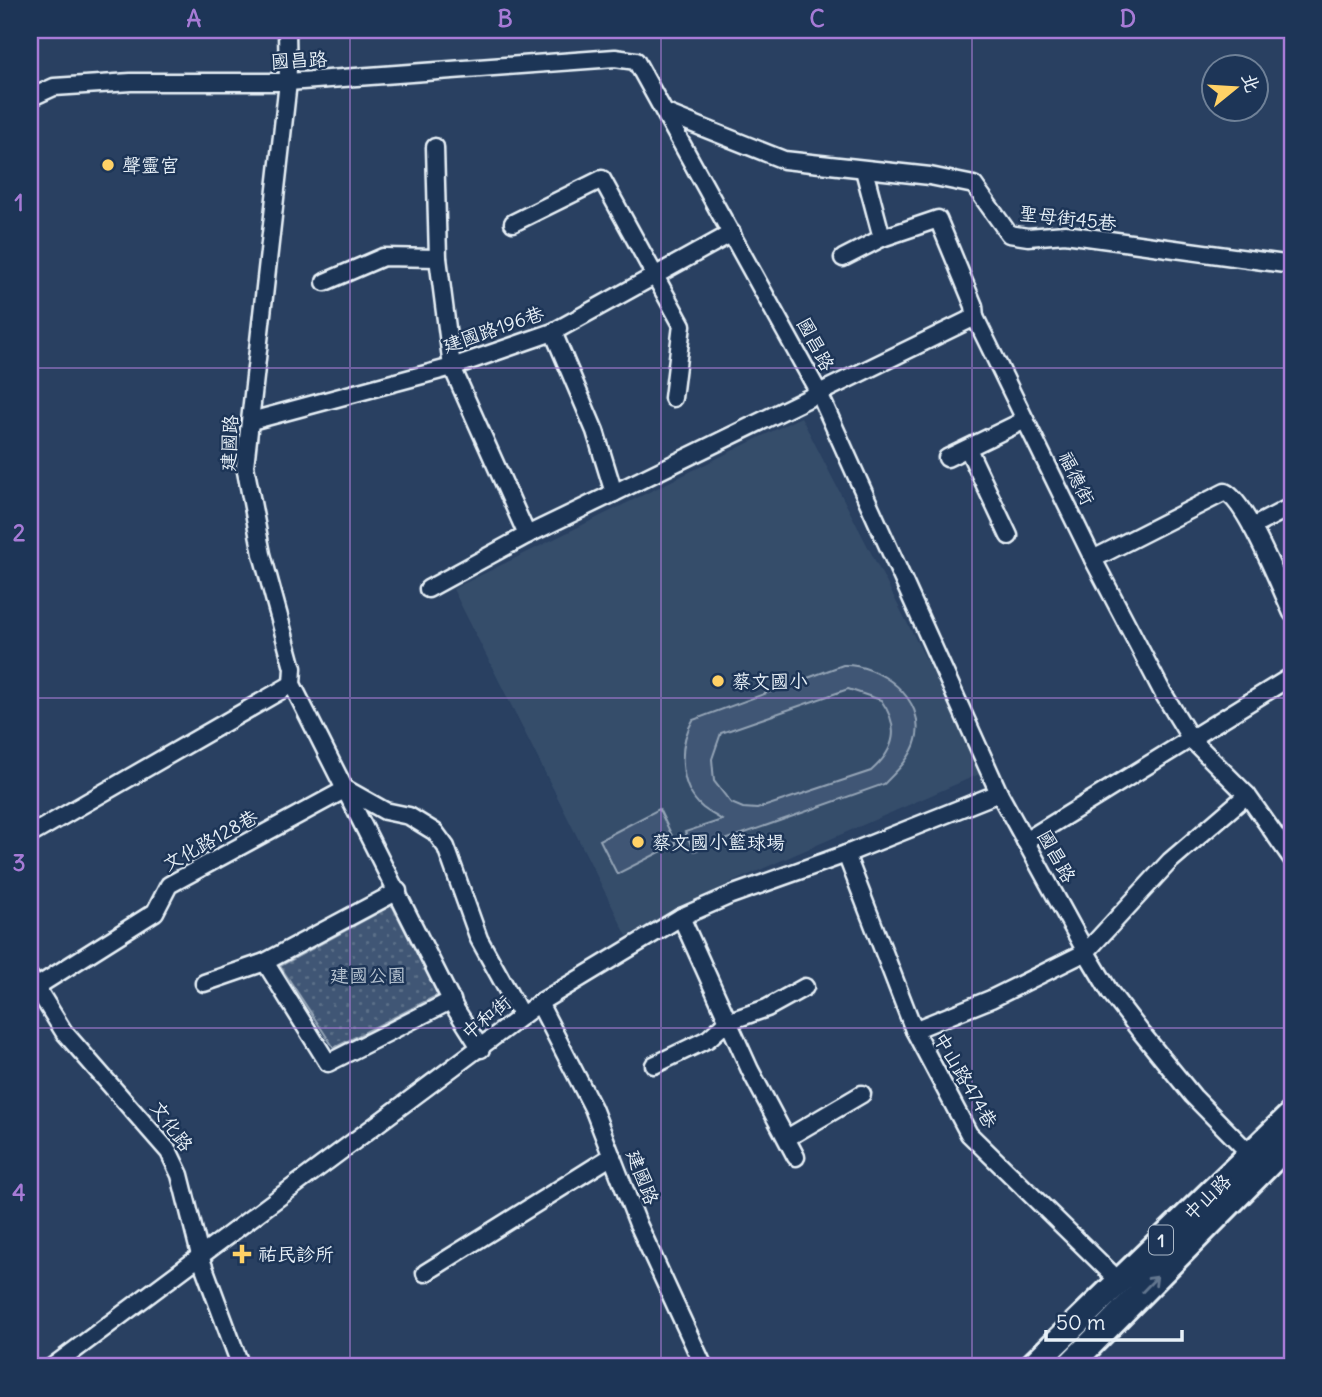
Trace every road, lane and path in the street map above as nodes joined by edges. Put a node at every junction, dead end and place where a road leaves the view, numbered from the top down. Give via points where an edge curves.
1 (287, 30) edge
2 (288, 82) junction
3 (31, 99) edge
4 (666, 113) junction
5 (435, 147) dead end
6 (864, 170) junction
7 (513, 223) dead end
8 (732, 233) junction
9 (882, 237) junction
10 (438, 258) junction
11 (843, 258) dead end
12 (1292, 265) edge
13 (652, 275) junction
14 (325, 282) dead end
15 (975, 317) junction
16 (553, 332) junction
17 (452, 367) junction
18 (818, 393) junction
19 (673, 398) dead end
20 (251, 421) junction
21 (1025, 421) junction
22 (968, 449) junction
23 (947, 458) dead end
24 (614, 493) junction
25 (1292, 506) edge
26 (1252, 527) junction
27 (527, 536) junction
28 (1009, 536) dead end
29 (1093, 559) junction
30 (428, 589) dead end
31 (1292, 613) edge
32 (1292, 676) edge
33 (292, 684) junction
34 (1191, 739) junction
35 (346, 789) junction
36 (999, 793) junction
37 (1247, 796) junction
38 (1292, 830) edge
39 (30, 835) edge
40 (1025, 841) junction
41 (1279, 841) junction
42 (846, 854) junction
43 (1292, 859) edge
44 (398, 891) junction
45 (681, 917) junction
46 (1087, 952) junction
47 (265, 962) junction
48 (33, 982) edge
49 (204, 983) dead end
50 (806, 988) dead end
51 (452, 1000) junction
52 (539, 1003) junction
53 (521, 1015) junction
54 (727, 1022) junction
55 (914, 1030) junction
56 (481, 1049) junction
57 (654, 1065) dead end
58 (862, 1094) dead end
59 (1292, 1114) edge
60 (787, 1138) junction
61 (1292, 1140) edge
62 (612, 1156) junction
63 (796, 1157) dead end
64 (1257, 1161) junction
65 (201, 1259) junction
66 (425, 1273) dead end
67 (1119, 1281) junction
68 (52, 1367) edge
69 (241, 1367) edge
70 (704, 1367) edge
71 (1031, 1367) edge
72 (1068, 1367) edge

1 - 2 street, 建國路
2 - 3 street, 國昌路 via 54,87
2 - 4 street, 國昌路 via 615,58 636,61
2 - 20 street, 建國路
4 - 6 street via 784,160
4 - 8 street, 國昌路
5 - 10 street
6 - 9 street
6 - 12 street, 聖母街45巷 via 930,176 974,186 1010,234 1065,234
7 - 13 street via 601,179
8 - 13 street, 建國路196巷
8 - 18 street, 國昌路
9 - 11 street
9 - 15 street, 福德街 via 938,219
10 - 14 street via 383,257
10 - 17 street
13 - 16 street, 建國路196巷
13 - 19 street via 682,325
15 - 18 street
15 - 21 street, 福德街
16 - 17 street, 建國路196巷
16 - 24 street via 595,431
17 - 20 street, 建國路196巷
17 - 27 street
18 - 24 street
18 - 36 street, 國昌路
20 - 33 street, 建國路 via 245,466 262,554 293,668
21 - 22 street
21 - 29 street, 福德街
22 - 23 street
22 - 28 street
24 - 27 street
25 - 26 street
26 - 29 street via 1233,496 1225,492
26 - 31 street
27 - 30 street
29 - 34 street, 福德街
32 - 34 street
33 - 35 street, 建國路
33 - 39 street
34 - 37 street, 福德街
34 - 40 street
35 - 44 street, 建國路
35 - 48 street, 文化路128巷 via 169,885 155,912
35 - 53 street via 435,832 446,847 479,939
36 - 40 street, 國昌路
36 - 42 street, 中和街
37 - 41 street, 福德街
37 - 46 street via 1170,861
38 - 41 street
40 - 46 street, 國昌路
41 - 43 street, 福德街
42 - 45 street, 中和街
42 - 55 street, 中山路474巷
44 - 47 street
44 - 51 street, 建國路
45 - 52 street, 中和街
45 - 54 street
46 - 55 street
46 - 64 street, 國昌路 via 1110,992 1149,1042 1193,1096
47 - 49 street
47 - 51 street via 328,1063
48 - 65 street, 文化路 via 64,1032 169,1152 180,1175
50 - 54 street
51 - 56 street, 建國路
52 - 53 street, 中和街
52 - 62 street, 建國路 via 572,1064
53 - 56 street, 中和街
54 - 57 street via 708,1039
54 - 60 street
55 - 67 street, 中山路474巷 via 969,1134
56 - 65 street, 中和街
58 - 60 street
59 - 64 main road, 中山路 / 1
60 - 63 street
61 - 64 main road, 中山路 / 1
62 - 66 street
62 - 70 street, 建國路
64 - 67 main road, 中山路 / 1
72 -> 64 main road, 中山路 / 1
65 - 68 street, 中和街
65 - 69 street, 文化路
67 - 71 main road, 中山路 / 1

